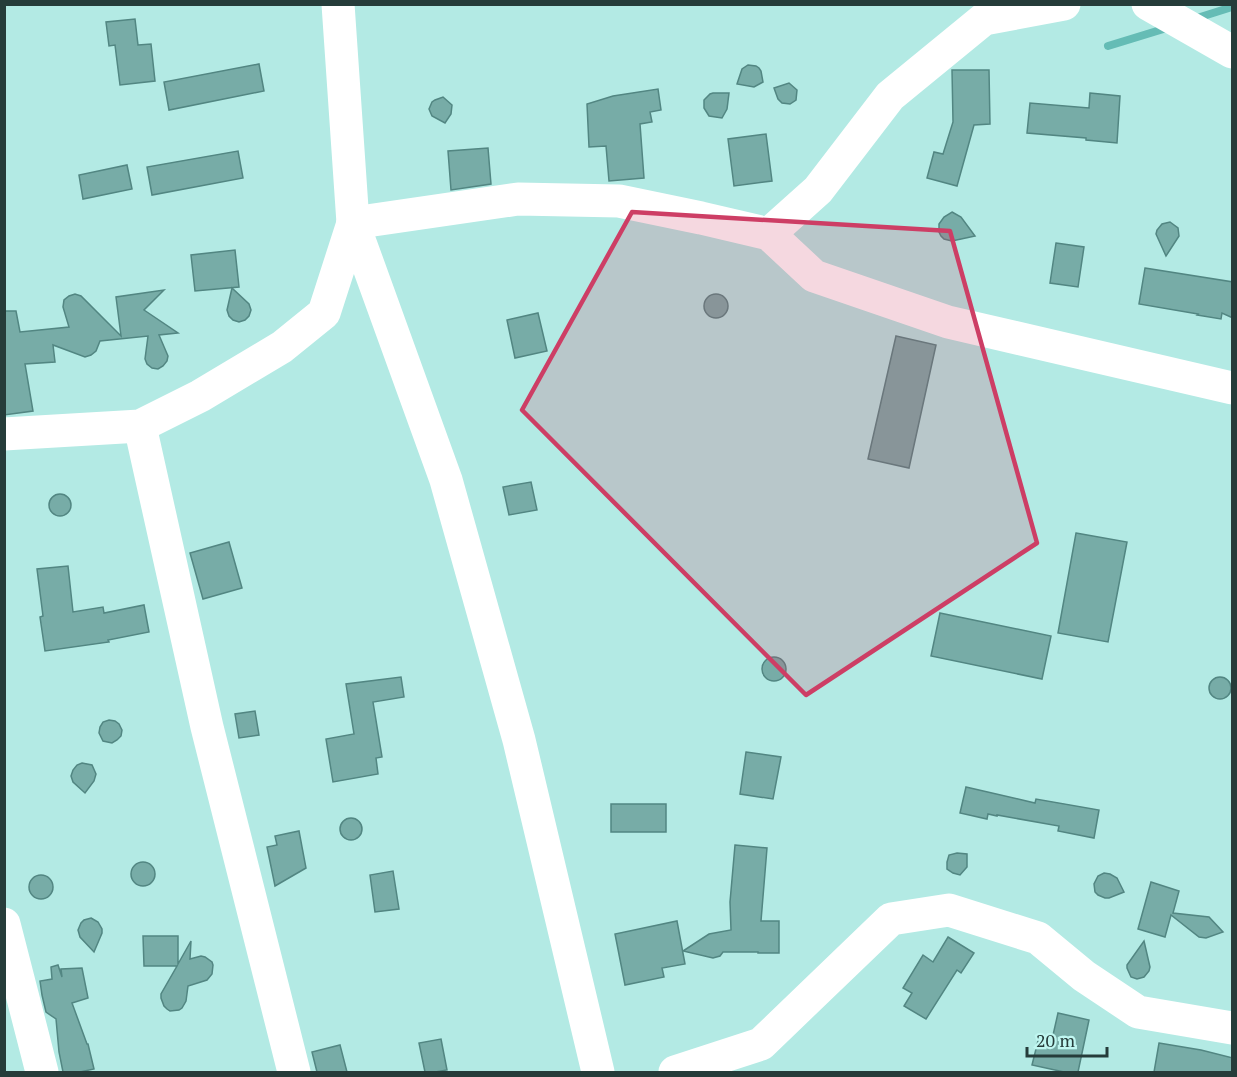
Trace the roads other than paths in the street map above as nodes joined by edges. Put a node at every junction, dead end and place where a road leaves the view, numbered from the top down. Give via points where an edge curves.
1 (338, 4) edge
2 (1064, 4) edge
3 (1148, 4) edge
4 (1233, 51) edge
5 (353, 223) junction
6 (769, 234) junction
7 (1233, 388) edge
8 (140, 426) junction
9 (4, 434) edge
10 (4, 924) edge
11 (1233, 1028) edge
12 (42, 1072) edge
13 (294, 1072) edge
14 (598, 1072) edge
15 (675, 1072) edge

1 - 5 street
2 - 6 street via 984,19 890,96 818,190
3 - 4 street
5 - 6 street via 518,199 619,201
5 - 8 street via 324,314 282,347
5 - 14 street via 446,480 519,740
6 - 7 street via 814,276 936,318
8 - 9 street
8 - 13 street via 207,727
10 - 12 street
11 - 15 street via 1138,1012 1084,976 1038,938 949,910 891,919 761,1044

